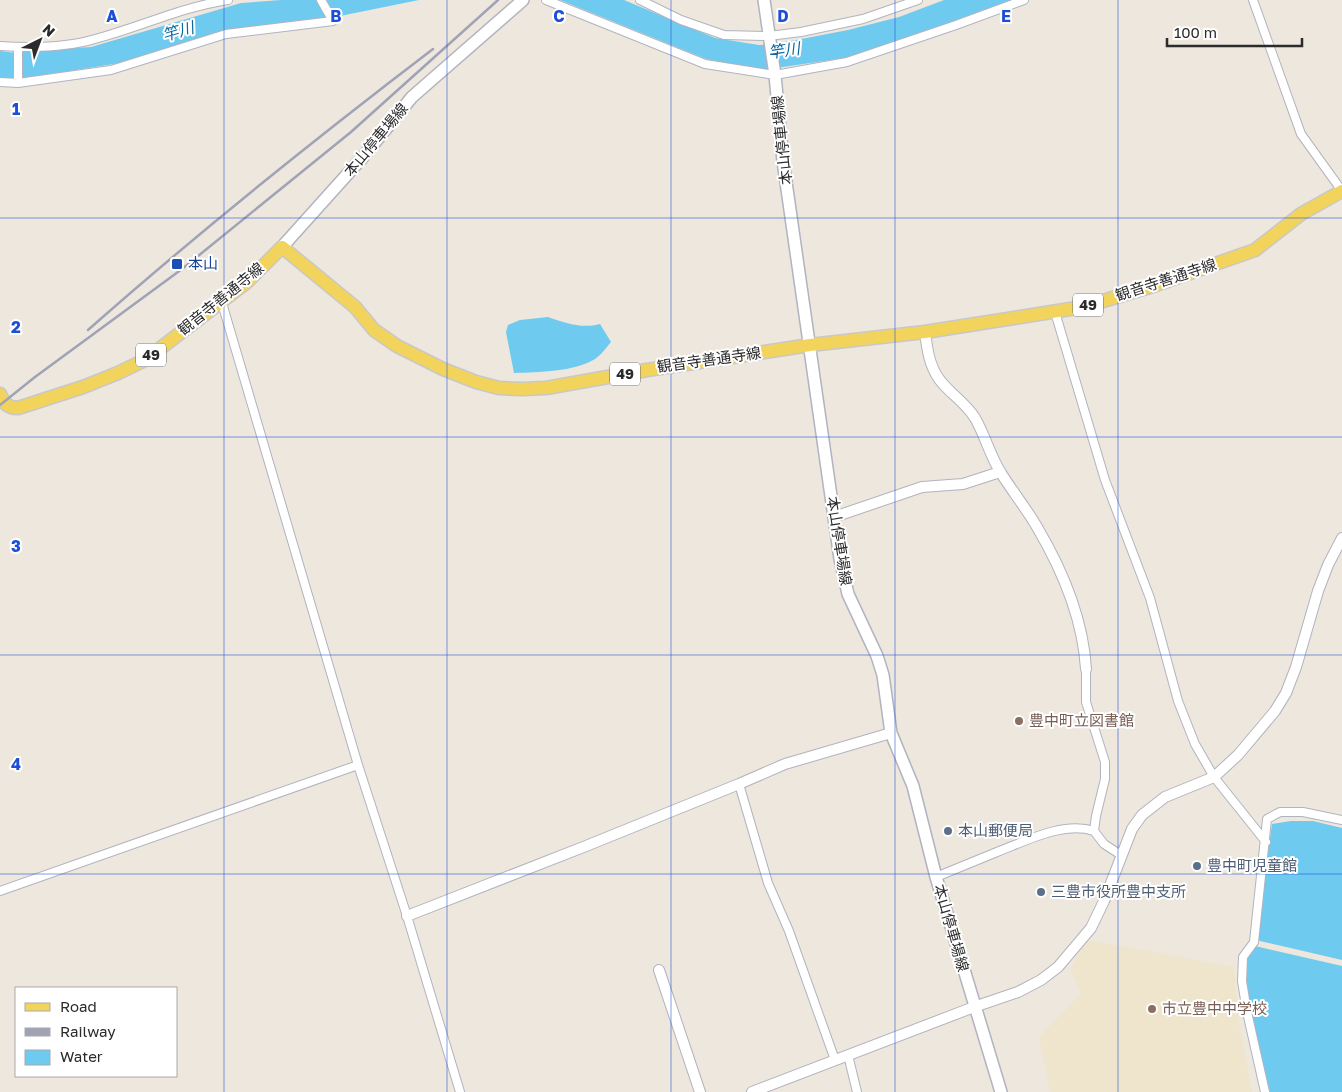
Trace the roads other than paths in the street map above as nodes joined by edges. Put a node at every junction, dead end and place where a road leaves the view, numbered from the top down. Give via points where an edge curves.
1 (228, 0) edge
2 (321, 0) edge
3 (523, 0) edge
4 (546, 0) edge
5 (640, 0) edge
6 (764, 0) edge
7 (918, 0) edge
8 (1024, 0) edge
9 (1253, 0) edge
10 (769, 39) junction
11 (0, 46) edge
12 (18, 49) junction
13 (775, 72) junction
14 (0, 82) edge
15 (18, 82) junction
16 (1342, 191) edge
17 (282, 248) junction
18 (222, 303) junction
19 (1055, 312) junction
20 (926, 332) junction
21 (810, 345) junction
22 (0, 394) edge
23 (1000, 472) junction
24 (834, 517) junction
25 (1342, 538) edge
26 (1086, 669) joint
27 (892, 733) junction
28 (358, 766) junction
29 (1214, 777) junction
30 (739, 784) junction
31 (1342, 820) edge
32 (1094, 831) junction
33 (1266, 842) junction
34 (1122, 855) junction
35 (936, 877) junction
36 (0, 891) edge
37 (408, 916) junction
38 (659, 970) dead end
39 (974, 1007) junction
40 (848, 1055) junction
41 (835, 1060) junction
42 (460, 1092) edge
43 (700, 1092) edge
44 (752, 1092) edge
45 (857, 1092) edge
46 (1001, 1092) edge
47 (1266, 1092) edge

1 - 12 street via 181,11 94,40
2 - 15 street via 333,21 226,34 111,70
3 - 17 main road, 本山停車場線 via 412,97
4 - 13 street via 705,64
5 - 10 street via 724,35
6 - 10 main road, 本山停車場線
7 - 10 street via 863,18
8 - 13 street via 847,62
9 - 16 street via 1301,134
10 - 13 main road, 本山停車場線
11 - 12 street
12 - 15 street
13 - 21 main road, 本山停車場線 via 783,161
14 - 15 street
16 - 19 main road, 観音寺善通寺線 / 49 via 1301,214 1255,250 1156,285
17 - 18 main road, 観音寺善通寺線 / 49
17 - 21 main road, 観音寺善通寺線 / 49 via 355,307 374,330 390,342 443,369 499,388 546,388
18 - 22 main road, 観音寺善通寺線 / 49 via 144,360 118,373 18,408 11,408
18 - 28 street
19 - 20 main road, 観音寺善通寺線 / 49
19 - 29 street via 1105,480 1150,598 1178,700 1195,744
20 - 21 main road, 観音寺善通寺線 / 49
20 - 23 street via 932,367 939,380 975,418
21 - 24 main road, 本山停車場線
23 - 24 street via 963,484 922,486
23 - 26 street via 1037,527 1070,592 1078,614
24 - 27 main road, 本山停車場線 via 848,594 877,656
25 - 29 street via 1324,574 1286,692 1275,712
26 - 32 street via 1086,702 1105,762 1105,779
27 - 30 street via 785,764
27 - 35 main road, 本山停車場線 via 913,786
28 - 36 street
28 - 37 street
29 - 33 street
29 - 34 street via 1165,797 1142,815 1132,829
30 - 37 street
30 - 41 street via 768,883 789,930
31 - 33 street via 1303,812 1280,812 1267,819
32 - 34 street via 1104,844
32 - 35 street via 1070,829 1042,835
33 - 47 street via 1254,942 1243,957 1242,981 1246,1012
34 - 39 street via 1091,928 1058,967 1018,992
35 - 39 main road, 本山停車場線
37 - 42 street
38 - 43 street
39 - 40 street
39 - 46 main road, 本山停車場線
40 - 41 street
40 - 45 street
41 - 44 street

